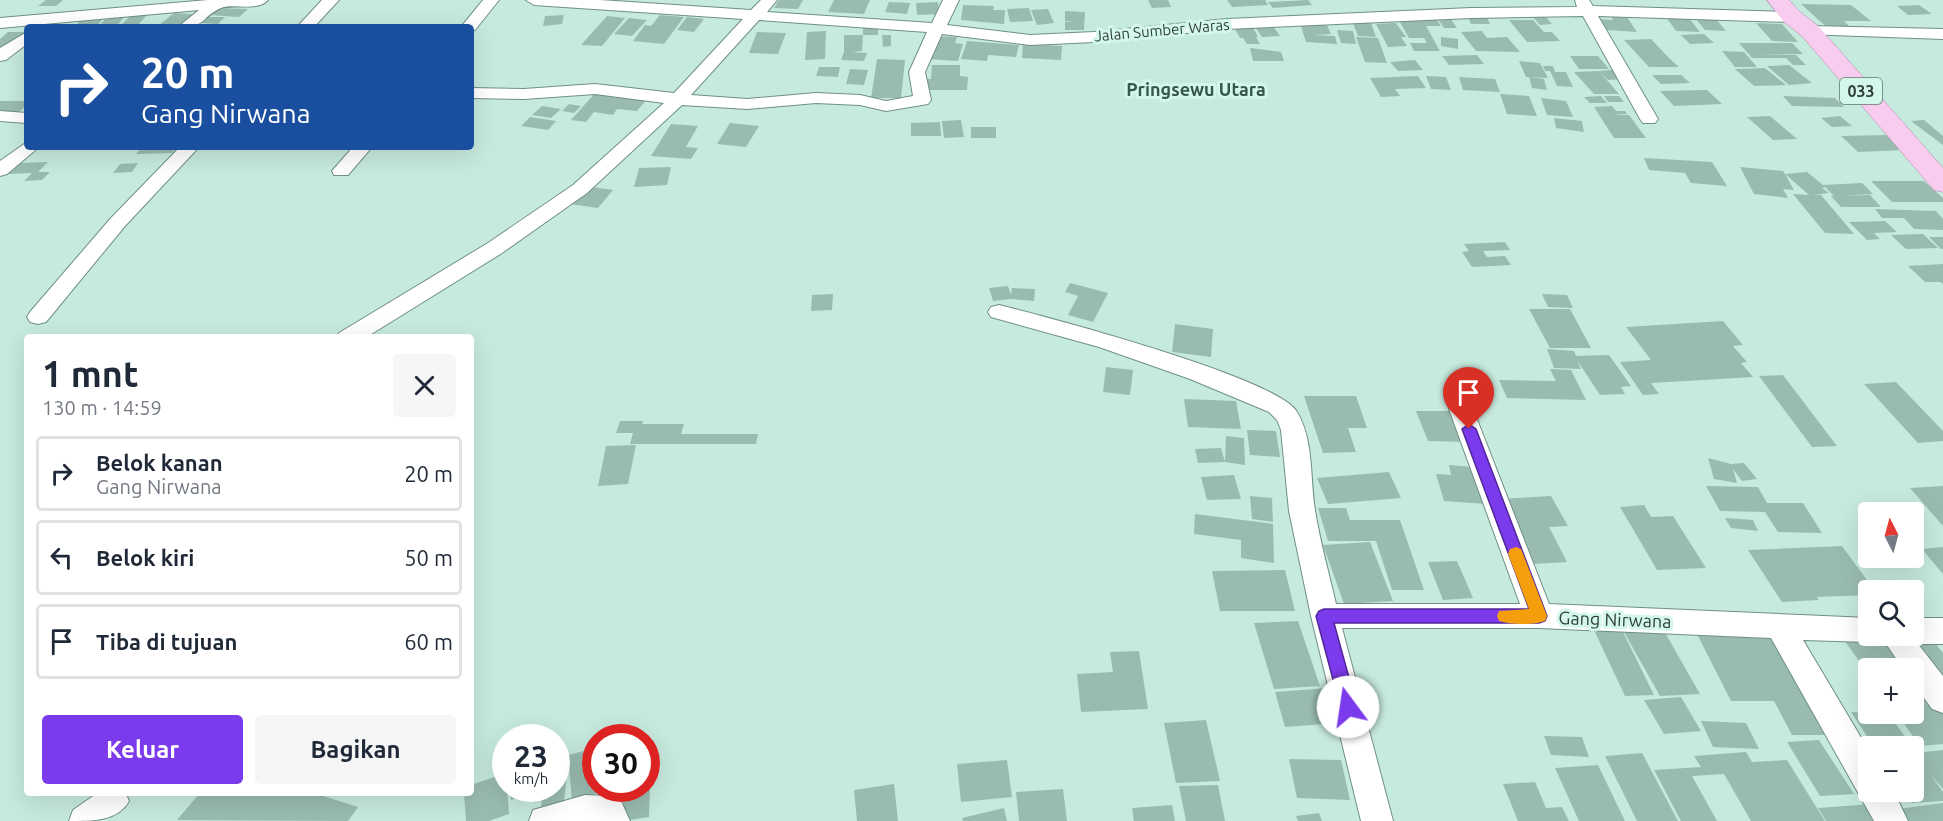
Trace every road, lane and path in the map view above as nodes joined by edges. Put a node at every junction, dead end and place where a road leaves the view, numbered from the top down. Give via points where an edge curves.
1 (79, 0) edge
2 (260, 0) edge
3 (331, 0) edge
4 (491, 0) edge
5 (534, 0) edge
6 (769, 0) edge
7 (951, 0) edge
8 (1337, 0) edge
9 (217, 3) junction
10 (672, 4) edge
11 (1585, 5) edge
12 (1466, 7) edge
13 (55, 16) junction
14 (755, 16) junction
15 (1793, 16) edge
16 (1344, 18) junction
17 (0, 23) edge
18 (44, 24) edge
19 (190, 24) edge
20 (308, 24) edge
21 (471, 24) edge
22 (936, 28) junction
23 (1943, 34) edge
24 (24, 39) edge
25 (0, 56) edge
26 (474, 93) edge
27 (678, 99) junction
28 (0, 116) edge
29 (24, 118) edge
30 (1649, 119) dead end
31 (26, 150) edge
32 (187, 150) edge
33 (360, 150) edge
34 (0, 170) edge
35 (341, 171) dead end
36 (1943, 184) edge
37 (999, 312) dead end
38 (38, 317) dead end
39 (354, 334) edge
40 (1461, 409) dead end
41 (1324, 616) junction
42 (1539, 616) junction
43 (1779, 625) junction
44 (1858, 629) edge
45 (1924, 631) edge
46 (1943, 631) edge
47 (1902, 646) edge
48 (1943, 699) edge
49 (1858, 762) edge
50 (113, 801) dead end
51 (1882, 802) edge
52 (85, 821) edge
53 (545, 821) edge
54 (614, 821) edge
55 (1377, 821) edge
56 (1892, 821) edge

1 - 13 street
2 - 9 street
3 - 20 street
4 - 21 street
5 - 10 street, Jalan Sumber Waras
6 - 14 street
7 - 22 street
8 - 16 street
9 - 13 street
9 - 19 street
10 - 14 street, Jalan Sumber Waras
11 - 12 street, Jalan Sumber Waras
11 - 15 street, Jalan Sumber Waras
11 - 30 street
12 - 16 street, Jalan Sumber Waras
13 - 17 street
13 - 18 street
14 - 22 street, Jalan Sumber Waras
14 - 27 street
15 - 23 street, Jalan Sumber Waras
15 - 36 main road, 033
16 - 22 street, Jalan Sumber Waras via 1030,40
22 - 27 street via 917,72 922,100 910,104 886,106 860,100 816,98 747,104
24 - 25 street
26 - 27 street via 595,89
27 - 39 street via 580,189 495,248
28 - 29 street
31 - 34 street
32 - 38 street via 118,222
33 - 35 street
37 - 41 street via 1106,341 1198,373 1277,406 1287,415 1293,430 1302,511
40 - 42 street
41 - 42 street, Gang Nirwana
41 - 55 street
42 - 43 street, Gang Nirwana
43 - 44 street, Gang Nirwana
43 - 49 street
45 - 46 street
47 - 48 street
50 - 52 street
51 - 56 street
53 - 54 street via 597,810 610,812

